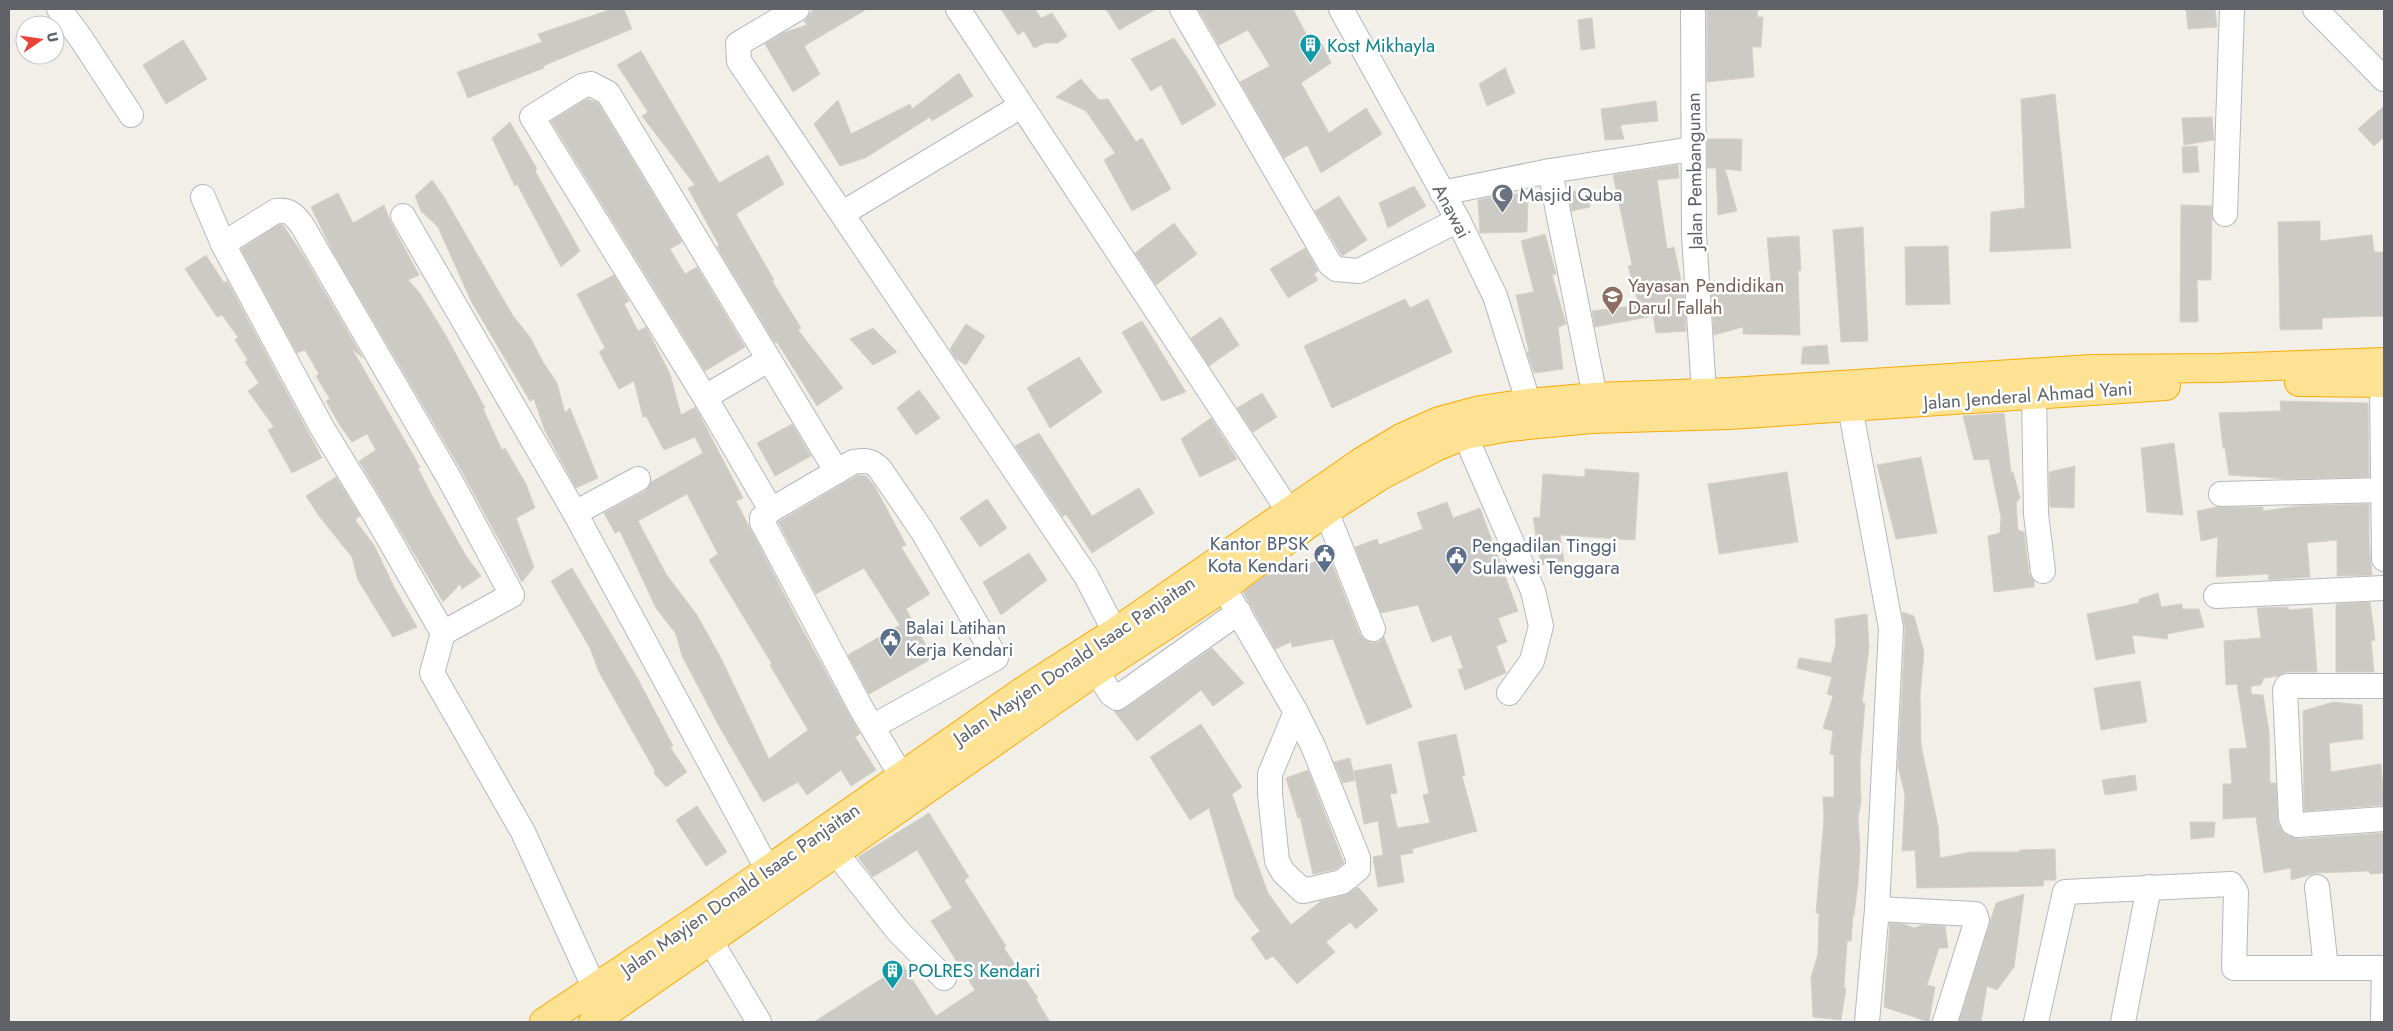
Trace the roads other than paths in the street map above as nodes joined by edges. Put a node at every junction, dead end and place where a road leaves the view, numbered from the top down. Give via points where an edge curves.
1 (59, 9) edge
2 (797, 9) edge
3 (958, 9) edge
4 (1182, 9) edge
5 (1693, 9) edge
6 (2232, 9) edge
7 (2314, 9) edge
8 (1350, 14) edge
9 (2381, 65) edge
10 (1021, 106) junction
11 (131, 115) dead end
12 (1692, 149) junction
13 (1550, 171) junction
14 (1442, 193) junction
15 (203, 196) dead end
16 (843, 213) junction
17 (2226, 214) dead end
18 (403, 216) dead end
19 (1458, 220) junction
20 (223, 244) junction
21 (768, 360) junction
22 (2383, 376) edge
23 (1704, 393) junction
24 (2034, 394) junction
25 (705, 397) junction
26 (1595, 397) junction
27 (1672, 405) junction
28 (1641, 406) junction
29 (1850, 407) junction
30 (1532, 414) junction
31 (1464, 435) junction
32 (837, 472) junction
33 (638, 479) dead end
34 (2382, 490) junction
35 (2221, 494) dead end
36 (770, 510) junction
37 (1326, 511) junction
38 (575, 513) junction
39 (1290, 513) junction
40 (2384, 560) edge
41 (2043, 571) dead end
42 (1223, 588) junction
43 (2384, 588) edge
44 (2216, 596) dead end
45 (1239, 612) junction
46 (1373, 629) dead end
47 (443, 632) junction
48 (1116, 632) junction
49 (1096, 671) junction
50 (2384, 686) edge
51 (1509, 692) dead end
52 (1296, 712) junction
53 (872, 726) junction
54 (902, 777) junction
55 (2384, 819) edge
56 (828, 844) junction
57 (768, 870) junction
58 (2149, 887) junction
59 (2317, 887) dead end
60 (1877, 909) junction
61 (710, 940) junction
62 (2326, 968) junction
63 (944, 978) dead end
64 (595, 989) junction
65 (544, 1022) edge
66 (593, 1022) edge
67 (759, 1022) edge
68 (1867, 1022) edge
69 (1945, 1022) edge
70 (2036, 1022) edge
71 (2123, 1022) edge
72 (2383, 1022) edge

1 - 11 street
2 - 16 street via 738,44 739,61
3 - 10 street
4 - 19 street via 1330,264 1336,269 1358,271
5 - 12 street, Jalan Pembangunan
6 - 17 street
7 - 9 street
8 - 14 street, Anawai
10 - 16 street
10 - 39 street
12 - 13 street
12 - 23 street, Jalan Pembangunan
13 - 14 street
13 - 26 street
14 - 19 street, Anawai
15 - 20 street
16 - 48 street via 1086,576
18 - 38 street
19 - 30 street, Anawai via 1495,296
20 - 47 street via 321,426
20 - 47 street via 276,211 291,212 302,225 444,470 512,595
21 - 25 street
21 - 25 street via 608,94 591,84 582,86 532,117
21 - 32 street
22 - 23 highway, Jalan Jenderal Ahmad Yani via 2219,368 2091,369
22 - 24 highway, Jalan Jenderal Ahmad Yani
22 - 34 street
23 - 27 highway, Jalan Jenderal Ahmad Yani
24 - 29 highway, Jalan Jenderal Ahmad Yani
24 - 41 street via 2036,514
25 - 36 street
26 - 28 highway, Jalan Mayjen Donald Isaac Panjaitan
26 - 30 highway, Jalan Mayjen Donald Isaac Panjaitan
27 - 28 highway
27 - 29 highway, Jalan Jenderal Ahmad Yani
28 - 30 highway, Jalan Mayjen Donald Isaac Panjaitan via 1591,419
29 - 60 street via 1891,628
30 - 31 highway, Jalan Mayjen Donald Isaac Panjaitan
30 - 39 highway, Jalan Mayjen Donald Isaac Panjaitan via 1480,410 1439,421 1403,437 1361,462
31 - 37 highway, Jalan Mayjen Donald Isaac Panjaitan via 1382,475
31 - 51 street via 1533,591 1541,626 1532,661
32 - 36 street
32 - 53 street via 863,460 871,461 880,469 923,532 996,658
33 - 38 street
34 - 35 street
34 - 40 street
36 - 53 street via 762,518 764,528
37 - 42 highway, Jalan Mayjen Donald Isaac Panjaitan
37 - 46 street
38 - 57 street
39 - 48 highway, Jalan Mayjen Donald Isaac Panjaitan
42 - 45 street
42 - 49 highway, Jalan Mayjen Donald Isaac Panjaitan
43 - 44 street
45 - 49 street via 1117,698
45 - 52 street
47 - 64 street via 432,673 523,832
48 - 54 highway, Jalan Mayjen Donald Isaac Panjaitan via 1023,691
49 - 56 highway, Jalan Mayjen Donald Isaac Panjaitan
50 - 55 street via 2288,686 2284,690 2293,823
52 - 52 street via 1358,858 1358,868 1342,882 1303,891 1283,872 1277,860 1270,794 1270,774
53 - 54 street
54 - 56 highway, Jalan Mayjen Donald Isaac Panjaitan
56 - 57 highway, Jalan Mayjen Donald Isaac Panjaitan
56 - 61 highway, Jalan Mayjen Donald Isaac Panjaitan
56 - 63 street via 898,930
57 - 64 highway, Jalan Mayjen Donald Isaac Panjaitan
58 - 62 street via 2231,884 2236,892 2234,968
58 - 70 street via 2065,892
58 - 71 street
59 - 62 street
60 - 68 street
60 - 69 street via 1975,914 1976,923
61 - 66 highway, Jalan Mayjen Donald Isaac Panjaitan
61 - 67 street
62 - 72 street via 2384,968
64 - 65 highway, Jalan Mayjen Donald Isaac Panjaitan

